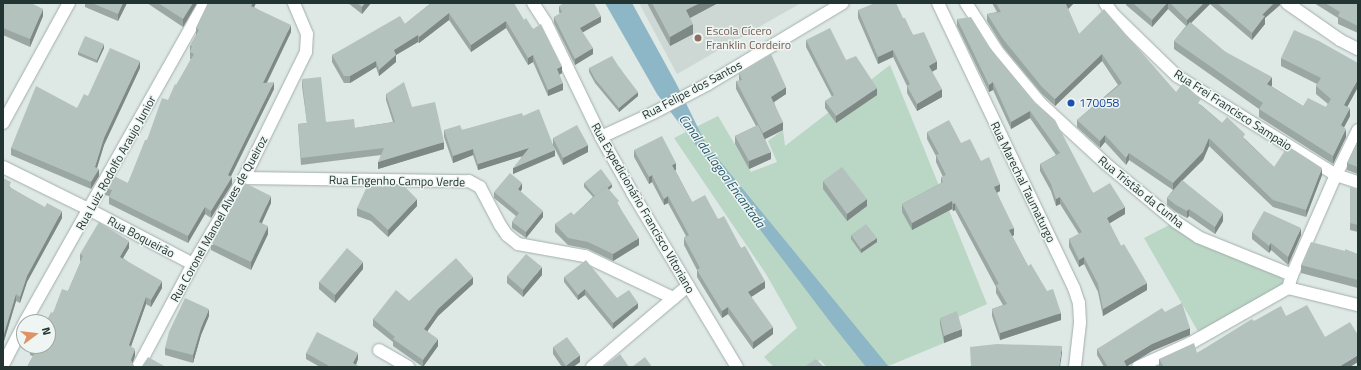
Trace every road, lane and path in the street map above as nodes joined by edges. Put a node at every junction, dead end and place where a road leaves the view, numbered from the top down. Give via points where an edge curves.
1 (69, 3) edge
2 (204, 3) edge
3 (294, 3) edge
4 (533, 3) edge
5 (843, 3) edge
6 (938, 3) edge
7 (966, 3) edge
8 (1105, 3) edge
9 (1287, 3) edge
10 (1358, 49) edge
11 (3, 124) edge
12 (1358, 130) edge
13 (601, 137) junction
14 (3, 167) edge
15 (1336, 175) junction
16 (244, 178) junction
17 (1358, 182) edge
18 (90, 210) junction
19 (193, 264) junction
20 (1292, 275) junction
21 (688, 286) junction
22 (1288, 288) junction
23 (673, 298) junction
24 (1358, 305) edge
25 (30, 314) edge
26 (16, 341) edge
27 (378, 350) dead end
28 (3, 366) edge
29 (138, 367) edge
30 (408, 367) edge
31 (592, 367) edge
32 (737, 367) edge
33 (1076, 367) edge
34 (1138, 367) edge

1 - 11 street
2 - 18 street, Rua Luiz Rodolfo Araujo Junior
3 - 16 street, Rua Coronel Manoel Alves de Queiroz via 307,34 306,52
4 - 13 street, Rua Expedicionário Francisco Vitoriano via 546,23
5 - 13 street, Rua Felipe dos Santos via 708,84
6 - 33 street, Rua Marechal Taumaturgo via 1074,288 1079,303 1080,323
7 - 20 street, Rua Tristão da Cunha via 997,51 1041,104 1106,164 1198,237
8 - 15 street, Rua Frei Francisco Sampaio via 1113,14 1177,76
9 - 10 street
12 - 15 street
13 - 21 street, Rua Expedicionário Francisco Vitoriano
14 - 18 street, Rua Boqueirão
15 - 17 street, Rua Frei Francisco Sampaio
15 - 20 street
16 - 19 street, Rua Coronel Manoel Alves de Queiroz
16 - 23 street, Rua Engenho Campo Verde via 469,181 480,187 504,230 518,244 585,256
18 - 19 street, Rua Boqueirão
18 - 25 street, Rua Luiz Rodolfo Araujo Junior
19 - 29 street, Rua Coronel Manoel Alves de Queiroz
20 - 22 street
21 - 23 street
21 - 32 street, Rua Expedicionário Francisco Vitoriano
22 - 24 street
22 - 34 street via 1191,343
23 - 31 street
26 - 28 street, Rua Luiz Rodolfo Araujo Junior
27 - 30 street

